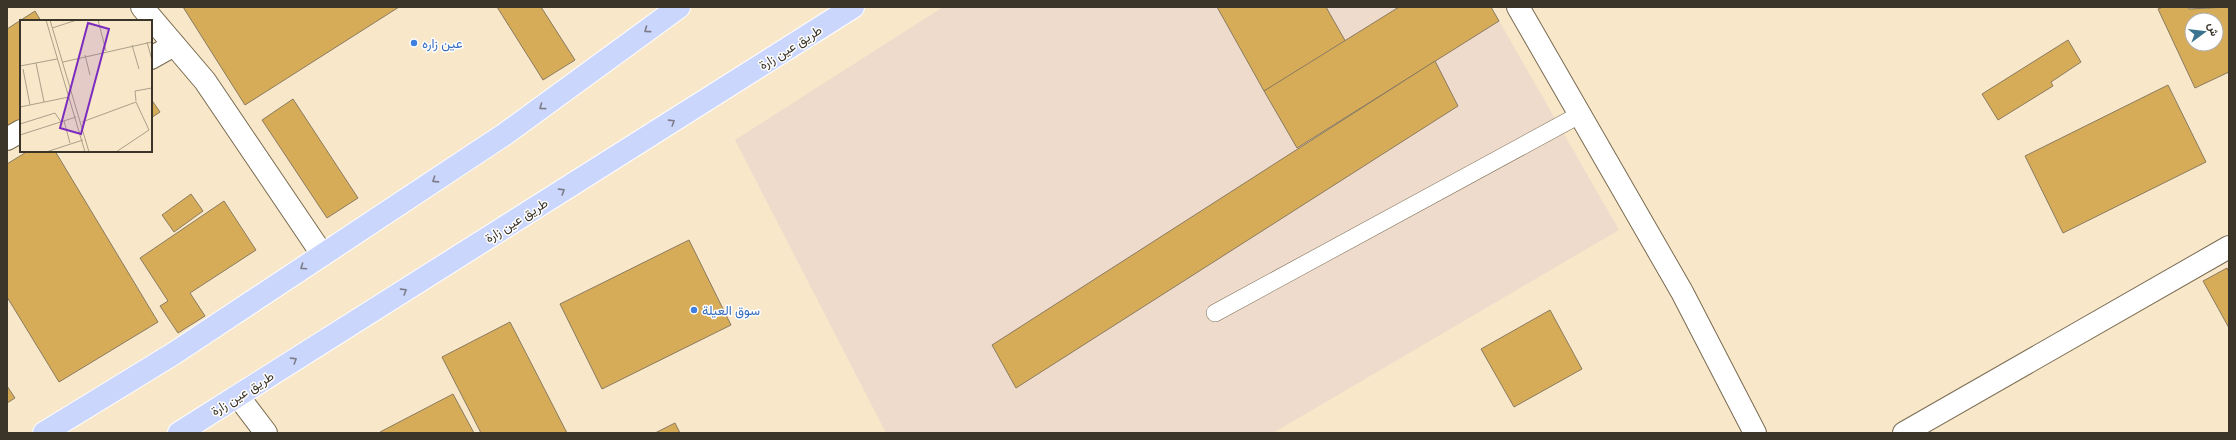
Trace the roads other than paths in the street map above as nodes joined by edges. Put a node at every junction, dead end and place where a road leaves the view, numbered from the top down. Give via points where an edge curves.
1 (142, 7) edge
2 (854, 7) edge
3 (1518, 7) edge
4 (670, 10) edge
5 (174, 45) junction
6 (152, 57) edge
7 (1581, 114) junction
8 (20, 132) edge
9 (7, 139) edge
10 (2229, 247) edge
11 (322, 254) junction
12 (1215, 313) dead end
13 (238, 396) junction
14 (44, 433) edge
15 (179, 433) edge
16 (266, 433) edge
17 (1755, 433) edge
18 (1904, 433) edge

1 - 5 street
13 -> 2 main road, طريق عين زارة
3 - 7 street
4 -> 11 main road via 505,134
5 - 6 street
5 - 11 street via 205,81
7 - 12 lane
7 - 17 street via 1682,292
8 - 9 street
10 - 18 street
11 -> 14 main road via 173,354
13 - 15 main road, طريق عين زارة
13 - 16 street

